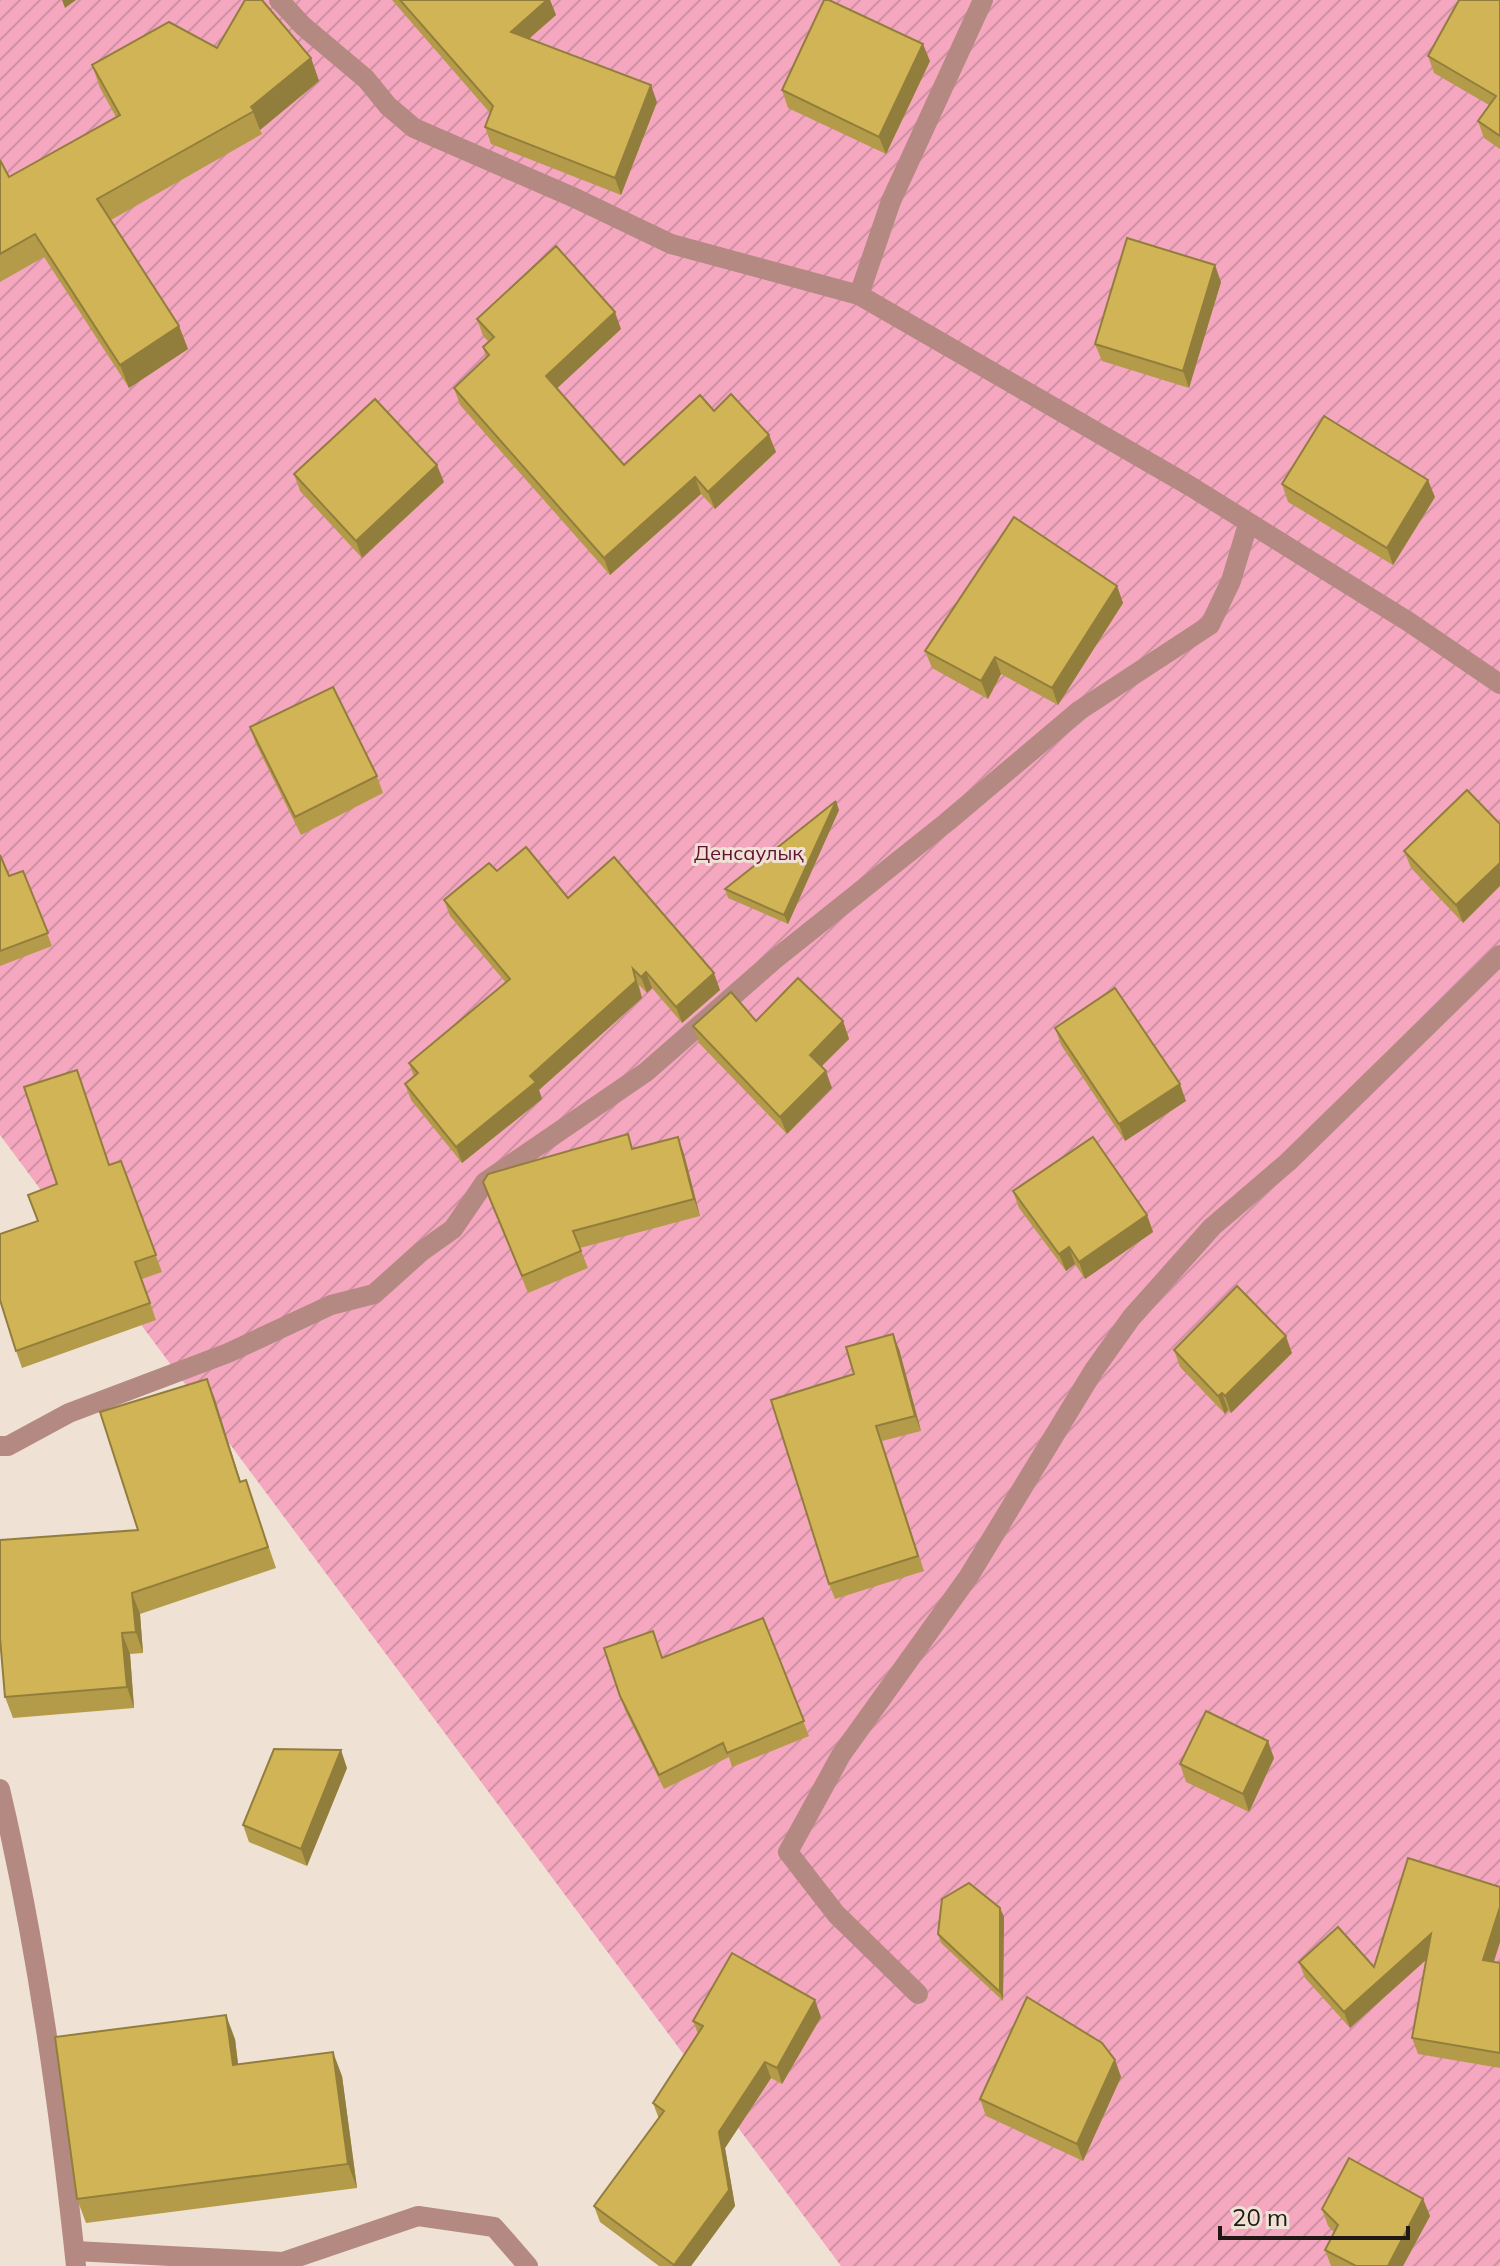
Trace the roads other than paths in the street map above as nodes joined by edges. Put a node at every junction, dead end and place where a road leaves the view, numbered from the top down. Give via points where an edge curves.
1 (279, 0) edge
2 (983, 0) edge
3 (859, 295) junction
4 (1248, 524) junction
5 (1500, 684) edge
6 (1500, 955) edge
7 (0, 1446) edge
8 (0, 1789) edge
9 (918, 1994) dead end
10 (76, 2259) edge
11 (528, 2266) edge

1 - 3 street via 414,128 671,244
2 - 3 street via 891,201
3 - 4 street
4 - 5 street
4 - 7 street via 1231,581 1210,625 1080,710 774,960 646,1072 485,1182 453,1229 374,1294 331,1305
6 - 9 street via 1288,1162 1212,1227 1131,1318 969,1576 841,1755 788,1852 836,1914
8 - 10 street via 39,1985
10 - 11 street via 283,2262 418,2216 494,2227

